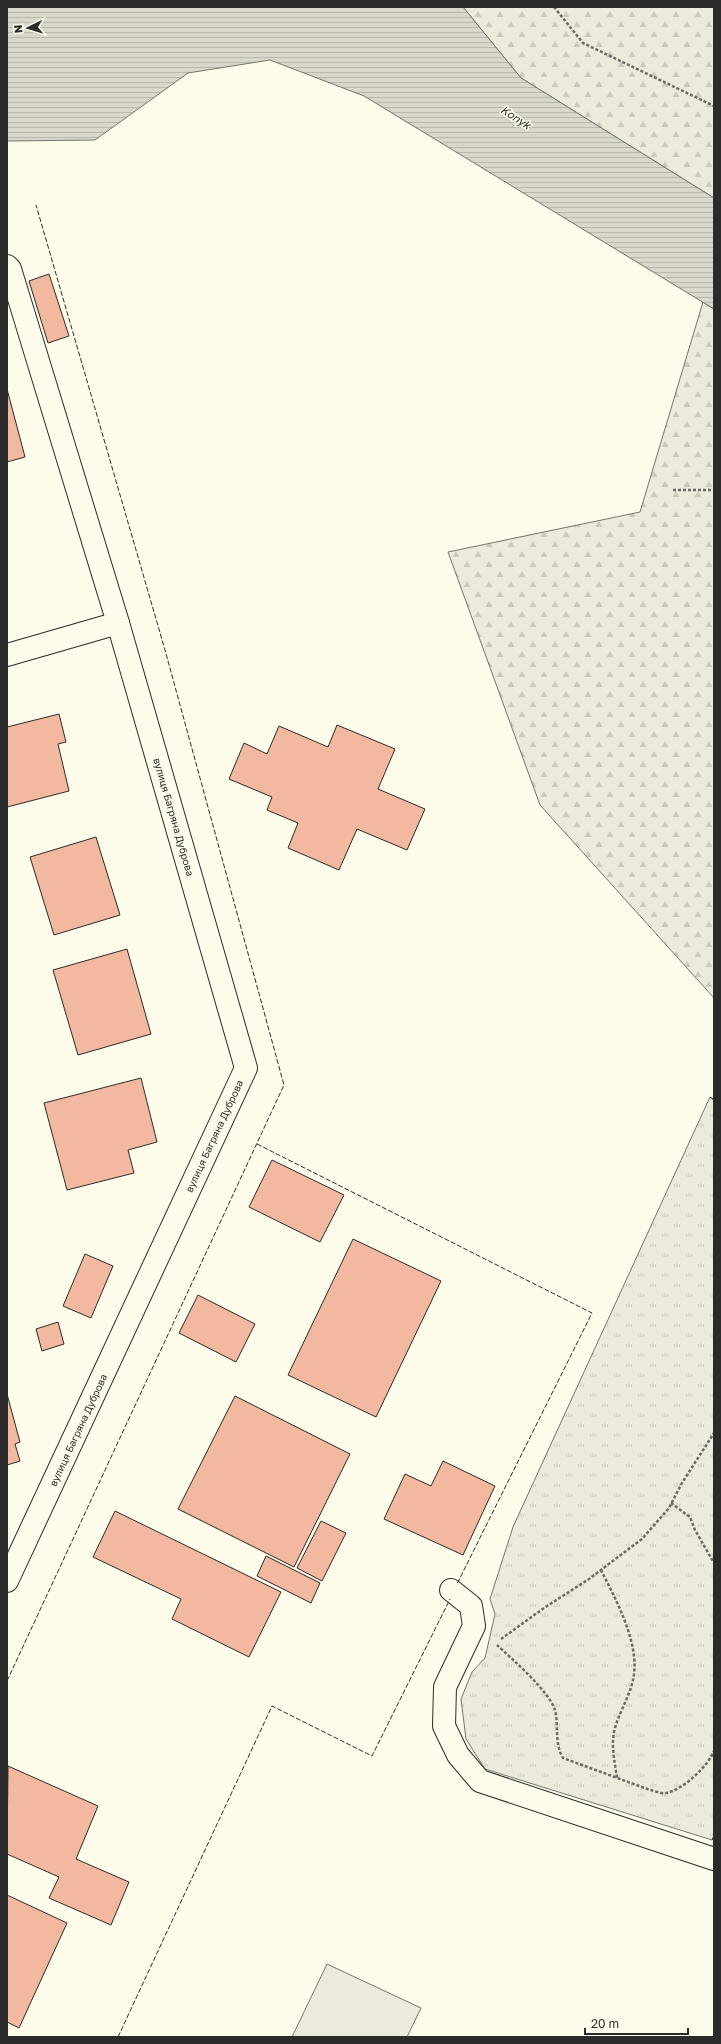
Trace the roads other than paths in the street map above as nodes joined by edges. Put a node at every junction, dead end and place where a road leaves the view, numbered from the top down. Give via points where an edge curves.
1 (7, 266) edge
2 (118, 623) junction
3 (7, 655) edge
4 (7, 1581) edge
5 (451, 1590) dead end
6 (714, 1859) edge

1 - 2 street, вулиця Багряна Дуброва
2 - 3 street
2 - 4 street, вулиця Багряна Дуброва via 246,1068
5 - 6 street via 472,1606 474,1626 445,1687 444,1726 458,1755 480,1781

